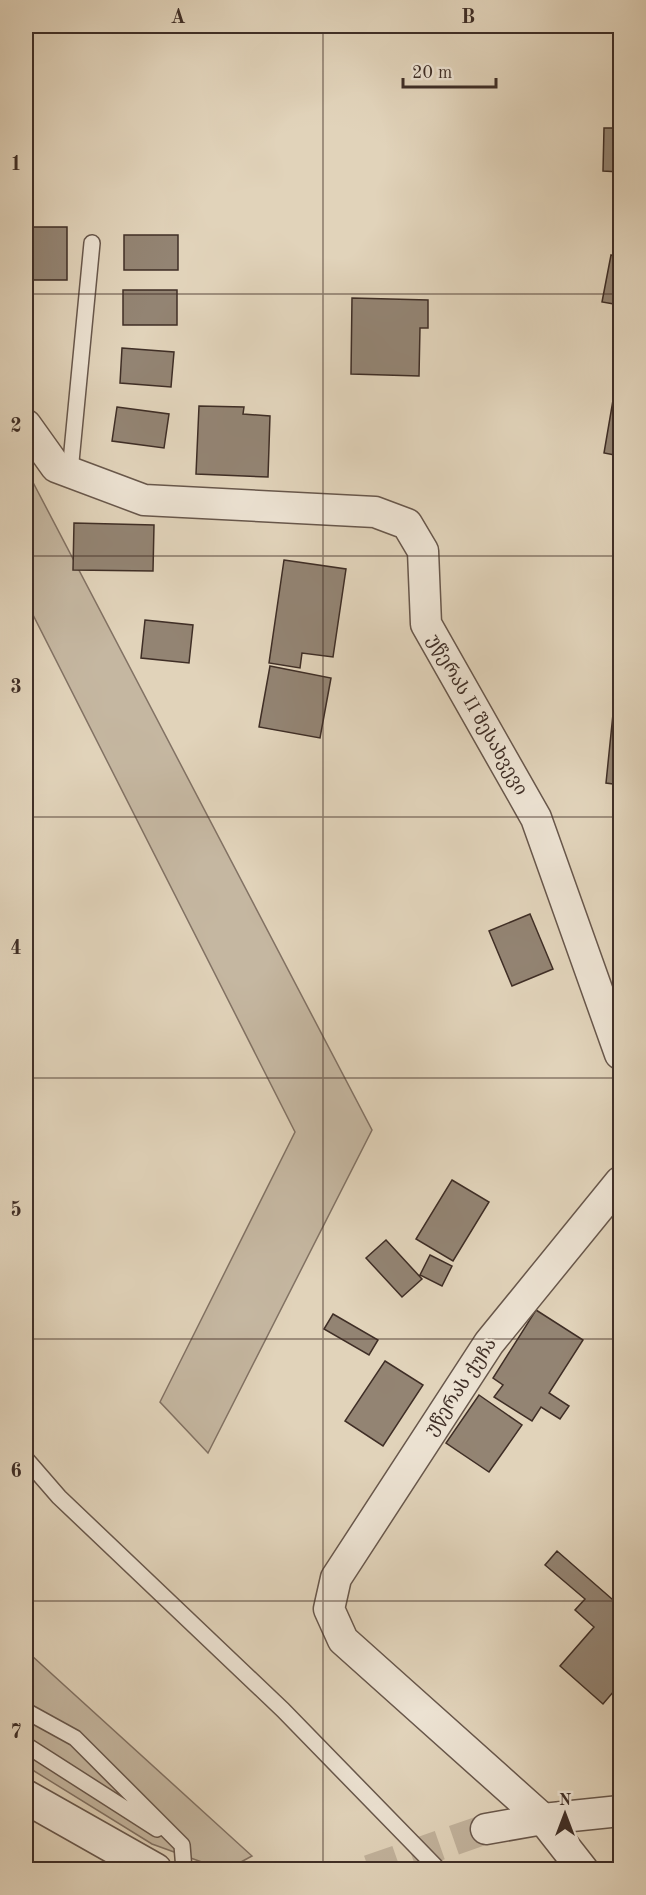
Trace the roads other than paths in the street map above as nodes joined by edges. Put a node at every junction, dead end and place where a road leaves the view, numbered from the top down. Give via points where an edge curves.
1 (92, 243) dead end
2 (26, 425) edge
3 (70, 472) junction
4 (621, 1054) edge
5 (621, 1182) edge
6 (26, 1459) edge
7 (26, 1711) edge
8 (26, 1745) edge
9 (26, 1797) edge
10 (621, 1810) edge
11 (543, 1819) junction
12 (486, 1829) tunnel mouth
13 (182, 1845) junction
14 (155, 1869) edge
15 (184, 1869) edge
16 (439, 1869) edge
17 (583, 1869) edge

1 - 3 lane
2 - 3 street, უწერას II შესახვევი via 56,467
3 - 4 street, უწერას II შესახვევი via 144,500 375,512 407,524 423,551 426,624 536,818
5 - 11 street, უწერას ქუჩა via 489,1342 336,1578 329,1609 343,1640
6 - 16 lane via 59,1497 283,1710
7 - 13 lane via 75,1738
8 - 13 lane
9 - 14 street
10 - 11 street
11 - 12 street
11 - 17 street
13 - 15 lane

